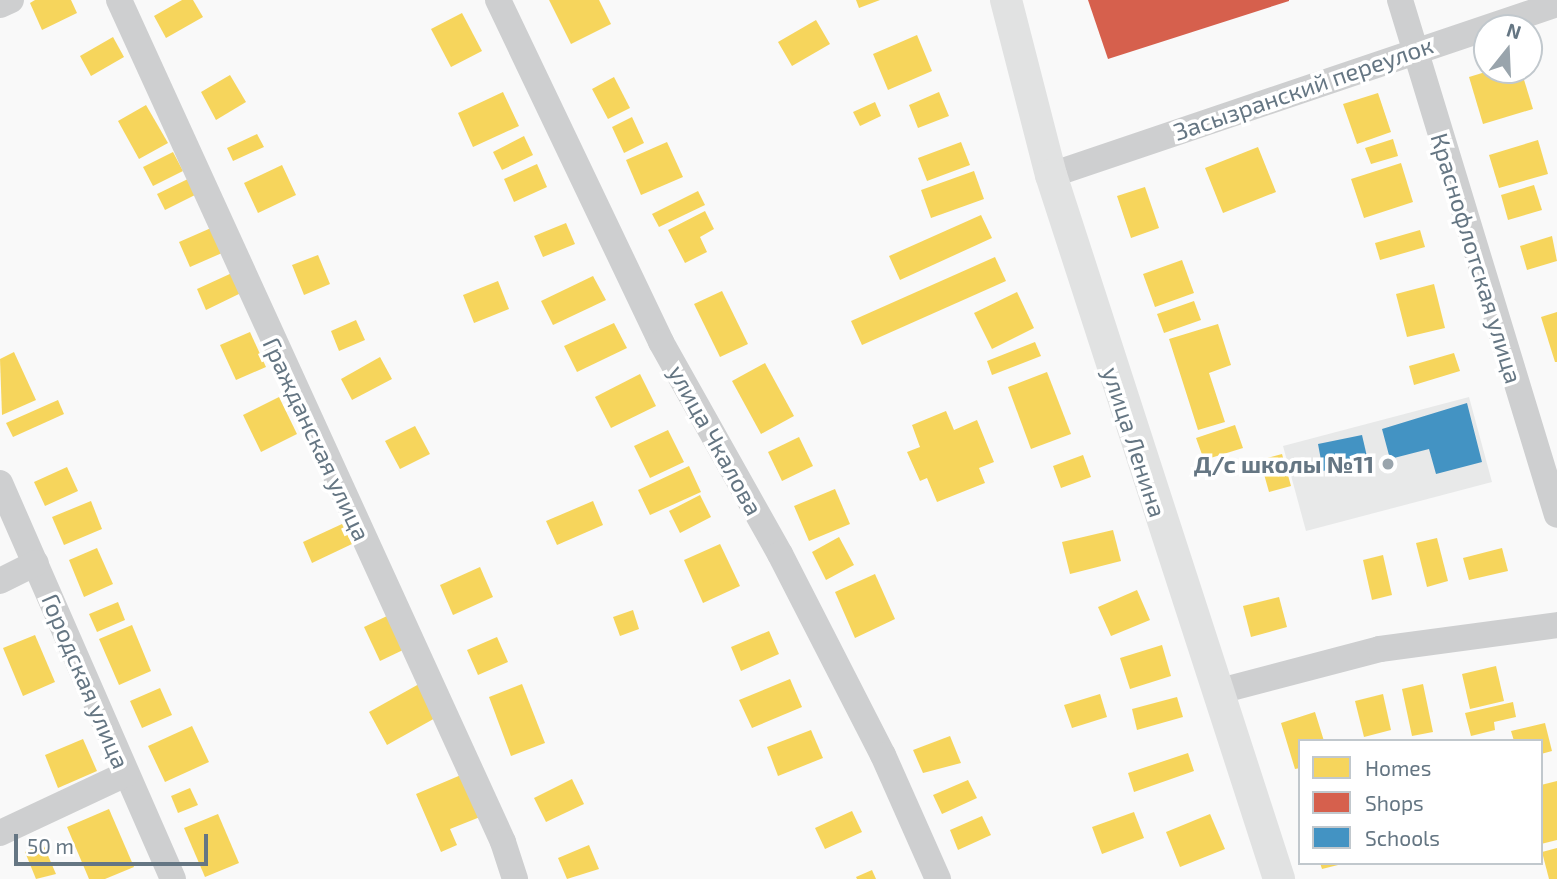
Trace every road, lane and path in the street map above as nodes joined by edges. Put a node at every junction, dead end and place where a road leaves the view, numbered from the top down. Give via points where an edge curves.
1 (11, 0) edge
2 (119, 0) edge
3 (498, 0) edge
4 (1006, 0) edge
5 (1400, 0) edge
6 (1557, 4) edge
7 (0, 5) edge
8 (1413, 50) junction
9 (1051, 175) junction
10 (0, 483) edge
11 (1557, 515) edge
12 (36, 563) junction
13 (0, 581) edge
14 (1557, 625) edge
15 (1220, 691) junction
16 (126, 774) junction
17 (0, 833) edge
18 (173, 879) edge
19 (515, 879) edge
20 (938, 879) edge
21 (1279, 879) edge

1 - 7 street
2 - 19 street, Гражданская улица via 503,842
3 - 20 street, улица Чкалова via 661,342 780,554 883,755
4 - 9 main road, улица Ленина
5 - 8 street, Краснофлотская улица
6 - 8 street, Засызранский переулок
8 - 9 street, Засызранский переулок
8 - 11 street, Краснофлотская улица
9 - 15 main road, улица Ленина via 1141,463
10 - 12 street, Городская улица
12 - 13 street
12 - 16 street, Городская улица
14 - 15 street via 1380,649
15 - 21 main road, улица Ленина
16 - 17 street
16 - 18 street, Городская улица

